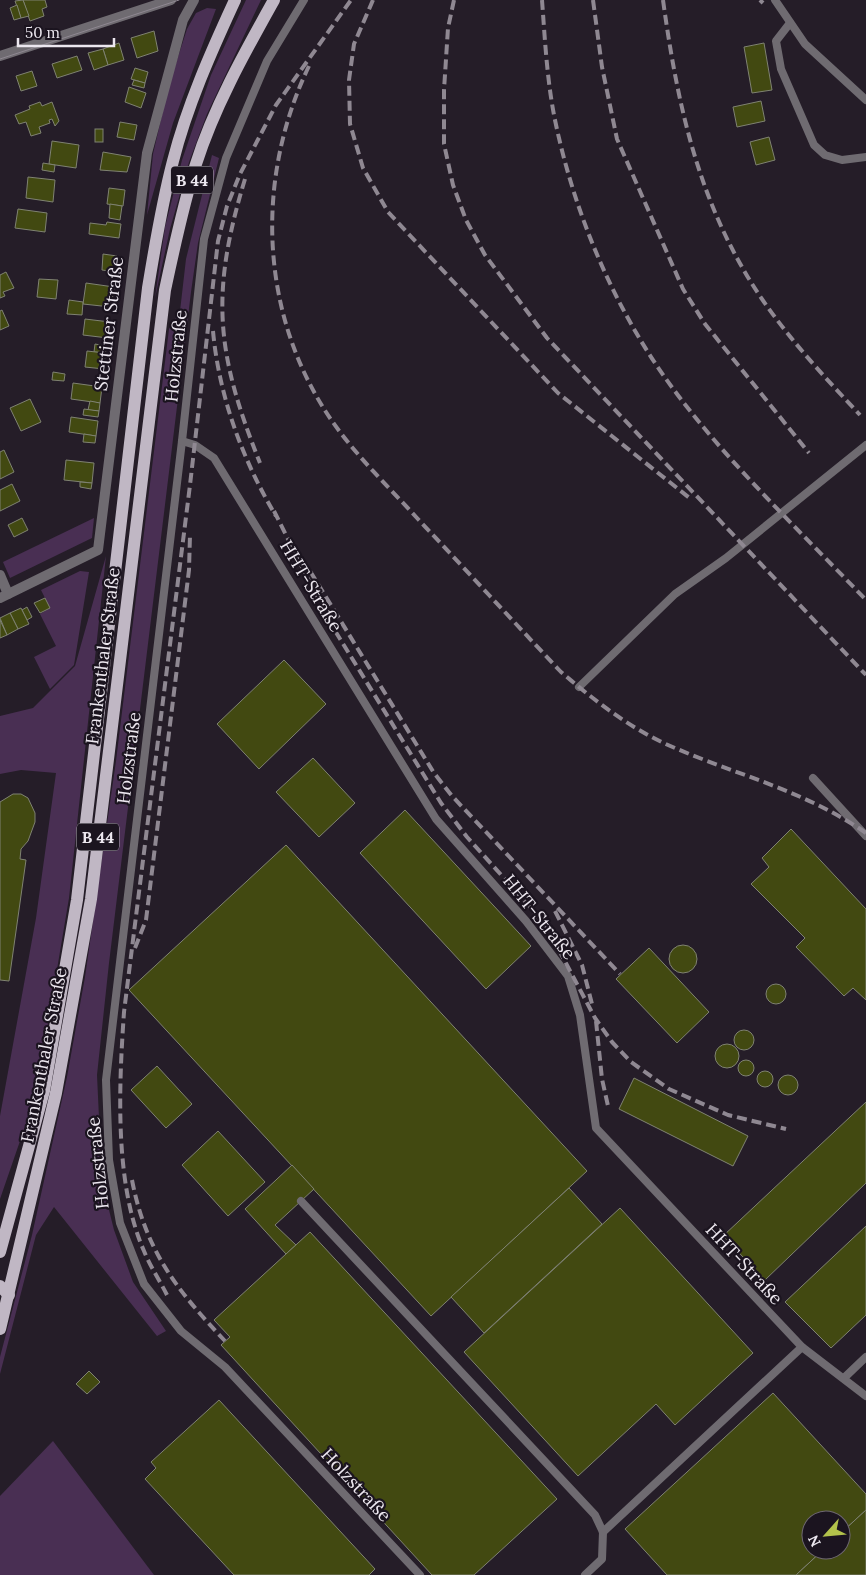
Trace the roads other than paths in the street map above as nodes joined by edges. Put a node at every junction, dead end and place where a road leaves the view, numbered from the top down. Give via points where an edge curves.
1 (171, 0) edge
2 (194, 0) edge
3 (235, 0) edge
4 (274, 0) edge
5 (304, 0) edge
6 (776, 0) edge
7 (790, 23) junction
8 (0, 56) edge
9 (866, 100) edge
10 (866, 156) edge
11 (182, 441) junction
12 (866, 445) edge
13 (0, 575) edge
14 (4, 596) edge
15 (578, 687) dead end
16 (813, 778) dead end
17 (866, 836) edge
18 (301, 1200) dead end
19 (2, 1237) edge
20 (0, 1252) edge
21 (3, 1292) edge
22 (0, 1329) edge
23 (802, 1347) junction
24 (866, 1358) edge
25 (844, 1378) junction
26 (866, 1396) edge
27 (603, 1532) junction
28 (420, 1575) edge
29 (585, 1575) edge

1 - 8 street
2 - 14 street, Stettiner Straße via 183,20 147,153 98,550
3 - 19 main road, Frankenthaler Straße / B 44 via 188,113 159,219 148,288 77,900 44,1091
4 - 21 main road, Frankenthaler Straße / B 44 via 214,118 196,164 179,223 165,290 91,899 56,1093
5 - 11 lane, Holzstraße via 267,61 223,167 204,239
6 - 7 lane
7 - 9 lane via 805,44
7 - 10 lane via 776,41 781,69 814,145 825,155 842,160
11 - 23 lane, HHT-Straße via 214,458 436,819 526,921 568,976 580,1015 596,1128
11 - 28 lane, Holzstraße via 106,1080 109,1160 120,1223 144,1284 181,1331 225,1367
12 - 15 lane via 726,558 674,594
13 - 14 street
16 - 17 lane
18 - 27 lane via 595,1516
19 - 20 main road, Frankenthaler Straße / B 44
21 - 22 main road, Frankenthaler Straße / B 44
23 - 25 lane, HHT-Straße
23 - 27 lane
24 - 25 lane
25 - 26 lane, HHT-Straße
27 - 29 lane via 602,1559

